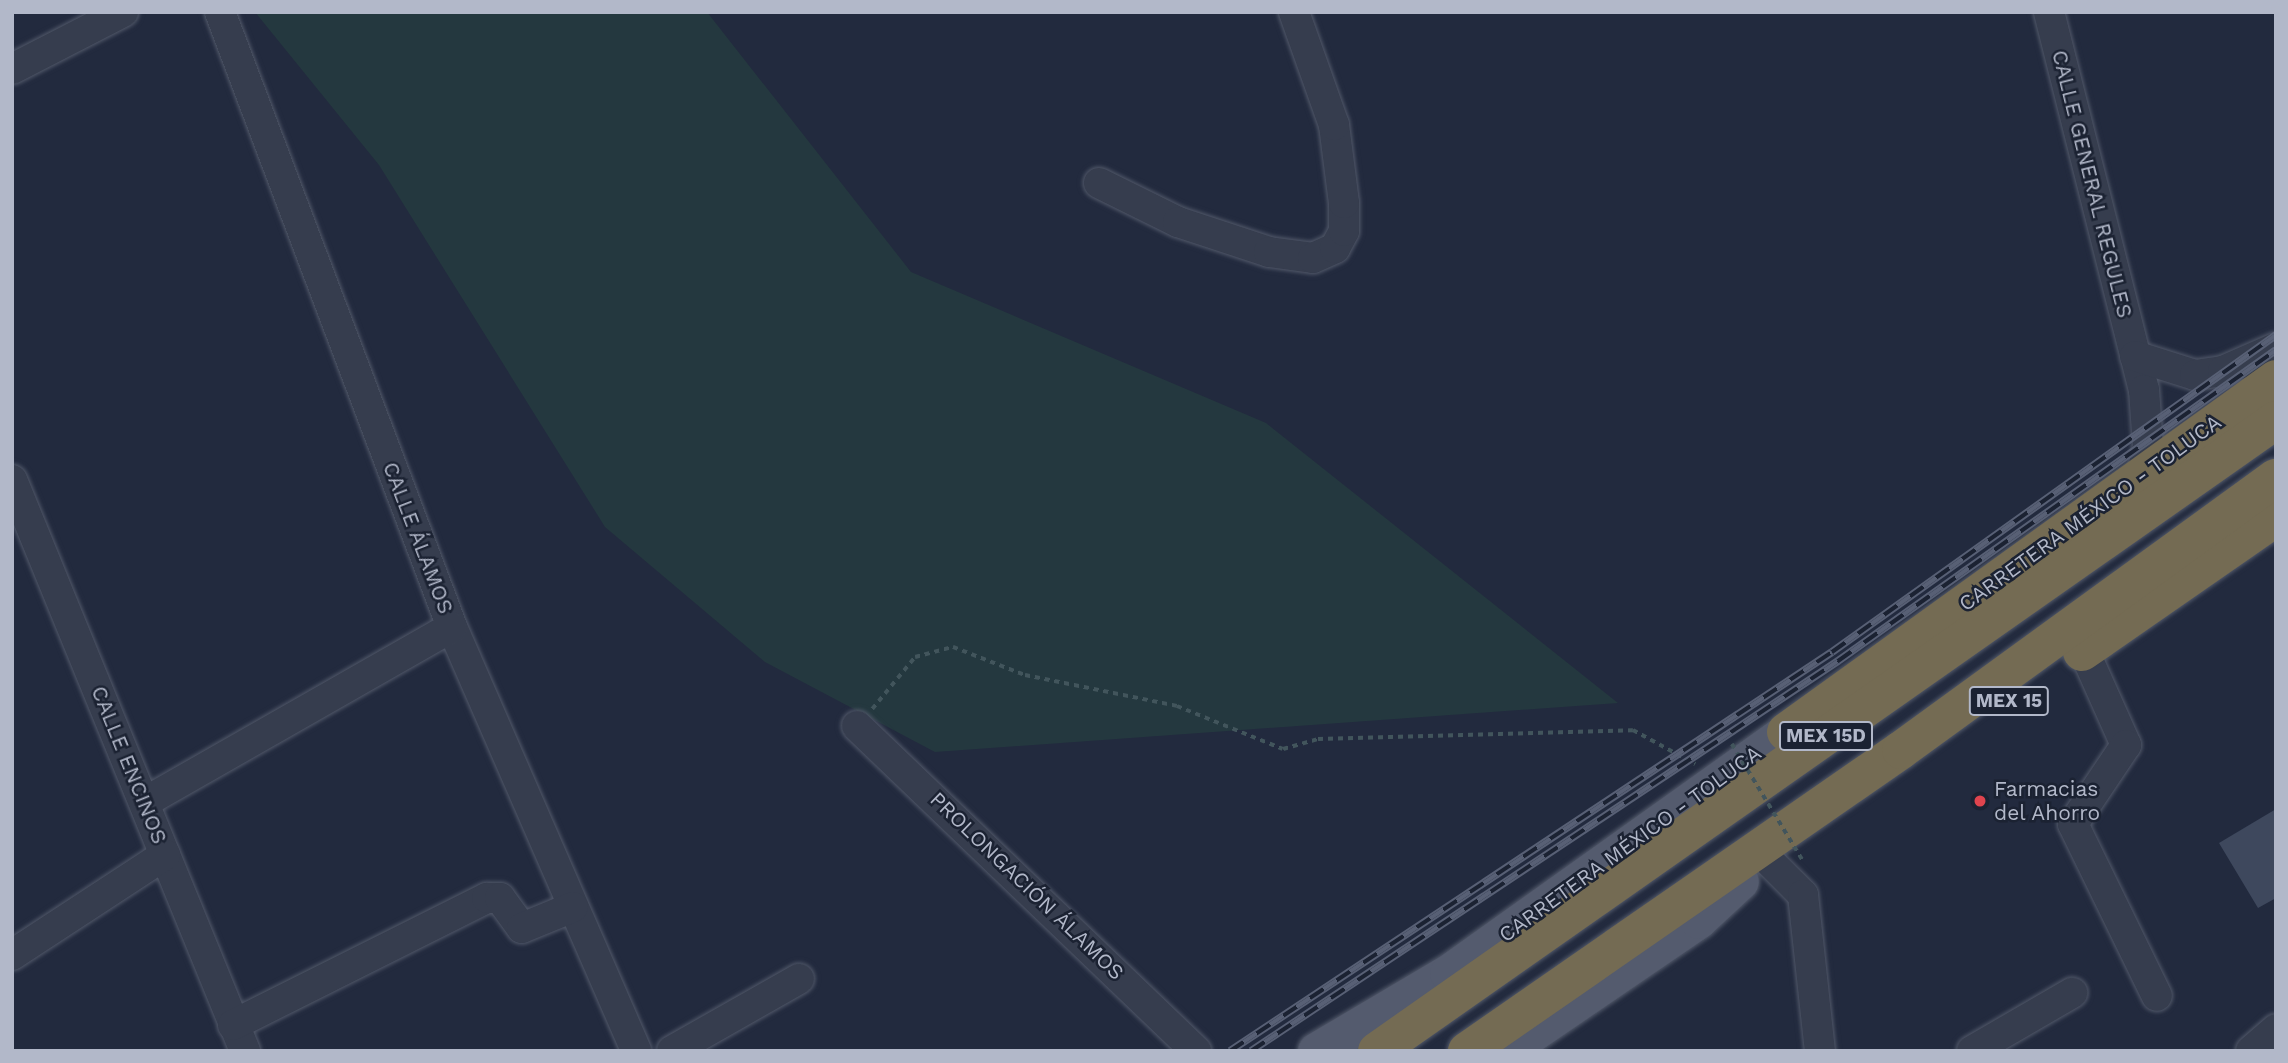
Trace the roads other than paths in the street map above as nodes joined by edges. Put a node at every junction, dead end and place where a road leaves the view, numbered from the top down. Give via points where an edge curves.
1 (123, 12) edge
2 (1294, 12) edge
3 (2049, 12) edge
4 (221, 14) edge
5 (12, 69) edge
6 (1099, 183) dead end
7 (2276, 348) edge
8 (2135, 356) junction
9 (2276, 379) edge
10 (2276, 420) edge
11 (2141, 478) junction
12 (2276, 478) edge
13 (12, 480) edge
14 (2276, 517) edge
15 (452, 627) junction
16 (2084, 651) junction
17 (857, 726) road end
18 (1786, 732) junction
19 (145, 802) junction
20 (165, 855) junction
21 (1770, 867) junction
22 (573, 907) junction
23 (12, 955) edge
24 (799, 979) dead end
25 (2072, 993) dead end
26 (2157, 996) dead end
27 (1351, 1010) dead end
28 (2276, 1029) edge
29 (239, 1038) edge
30 (1194, 1050) edge
31 (636, 1051) edge
32 (671, 1051) edge
33 (1316, 1051) edge
34 (1377, 1051) edge
35 (1467, 1051) edge
36 (1492, 1051) edge
37 (1506, 1051) edge
38 (1820, 1051) edge
39 (1972, 1051) edge
40 (2251, 1051) edge

1 - 5 street
2 - 6 street via 1334,125 1344,203 1344,232 1335,248 1313,258 1269,252 1178,222
3 - 8 street, CALLE GENERAL REGULES
4 - 15 street, CALLE ÁLAMOS
7 - 8 street via 2222,371 2195,374
8 - 11 street, CALLE GENERAL REGULES via 2148,418
9 - 11 highway, CARRETERA MÉXICO - TOLUCA
10 - 34 highway, MEX 15D
11 - 18 highway, CARRETERA MÉXICO - TOLUCA
12 - 35 highway, MEX 15D via 1901,750
13 - 19 street, CALLE ENCINOS
14 - 16 highway, MEX 15
15 - 19 street
15 - 22 street, CALLE ÁLAMOS
16 - 21 highway, MEX 15
16 - 26 street via 2126,745 2073,824
17 - 30 street, PROLONGACIÓN ÁLAMOS
18 - 27 main road via 1645,812
18 - 33 main road, CARRETERA MÉXICO - TOLUCA via 1448,974
19 - 20 street, CALLE ENCINOS
20 - 23 street
20 - 29 street, CALLE ENCINOS
21 - 36 main road, MEX 15
21 - 37 main road
21 - 38 street via 1803,895
22 - 29 street via 522,928 500,898 487,898
22 - 31 street, CALLE ÁLAMOS
24 - 32 street
25 - 39 street
28 - 40 street

